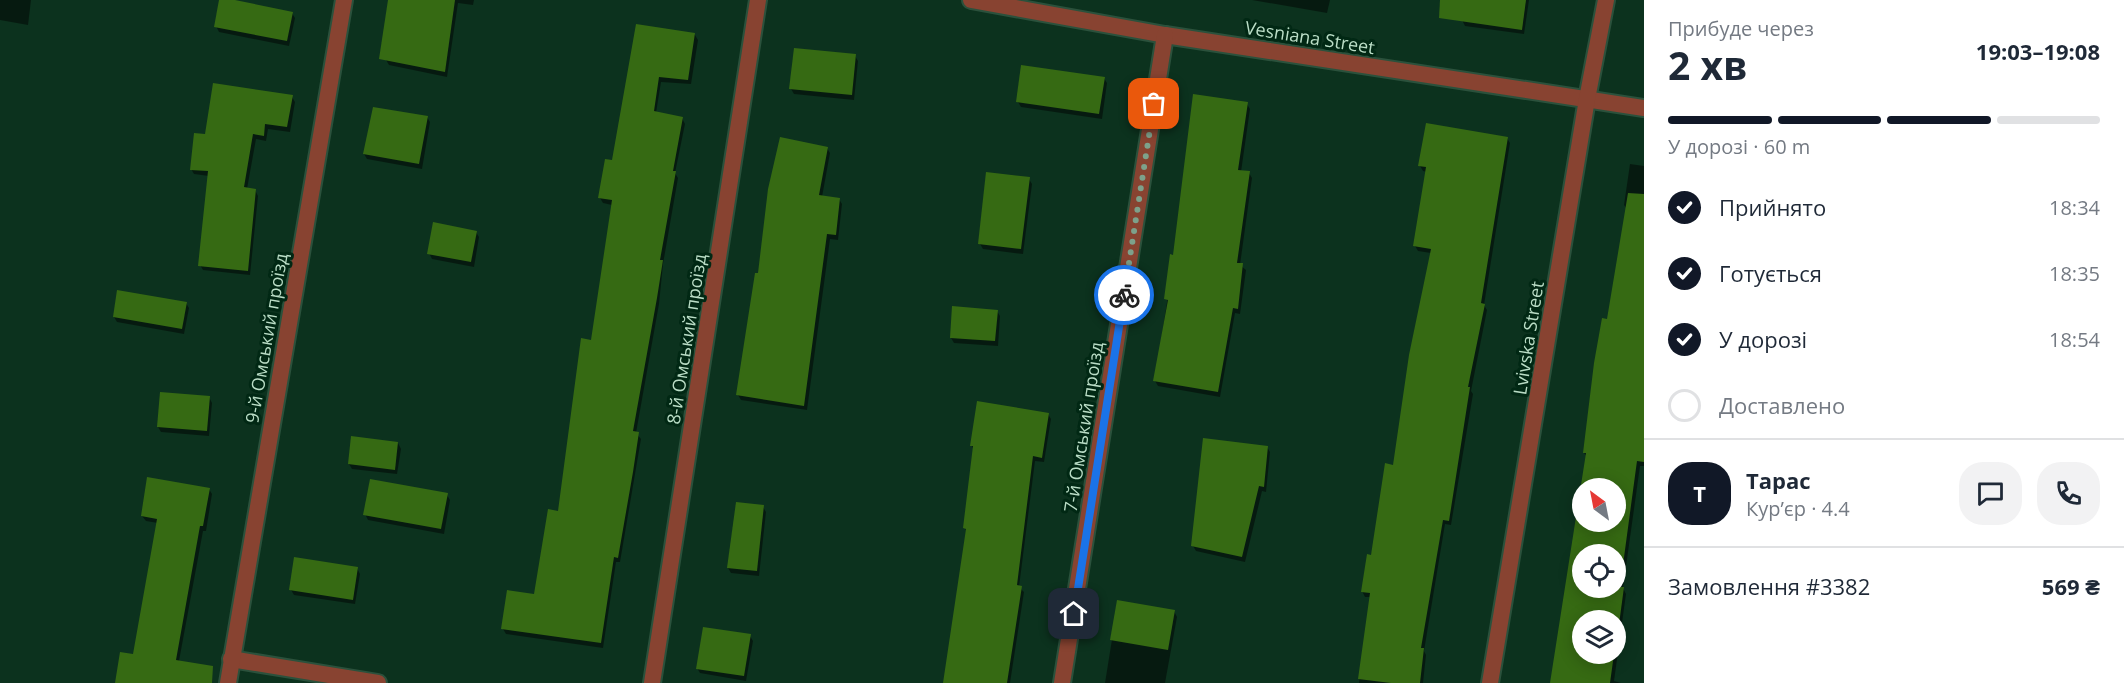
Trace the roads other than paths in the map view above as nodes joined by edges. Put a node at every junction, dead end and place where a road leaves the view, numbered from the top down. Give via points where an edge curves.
1 (344, 0) edge
2 (758, 0) edge
3 (971, 0) edge
4 (1606, 0) edge
5 (1166, 35) junction
6 (1587, 99) junction
7 (1644, 108) edge
8 (231, 659) junction
9 (228, 683) edge
10 (378, 683) edge
11 (652, 683) edge
12 (1062, 683) edge
13 (1490, 683) edge

1 - 8 street, 9-й Омський проїзд
2 - 11 street, 8-й Омський проїзд
3 - 5 street, Vesniana Street
4 - 6 street, Lvivska Street
5 - 6 street, Vesniana Street
5 - 12 street, 7-й Омський проїзд
6 - 7 street, Vesniana Street
6 - 13 street, Lvivska Street
8 - 9 street, 9-й Омський проїзд
8 - 10 street

